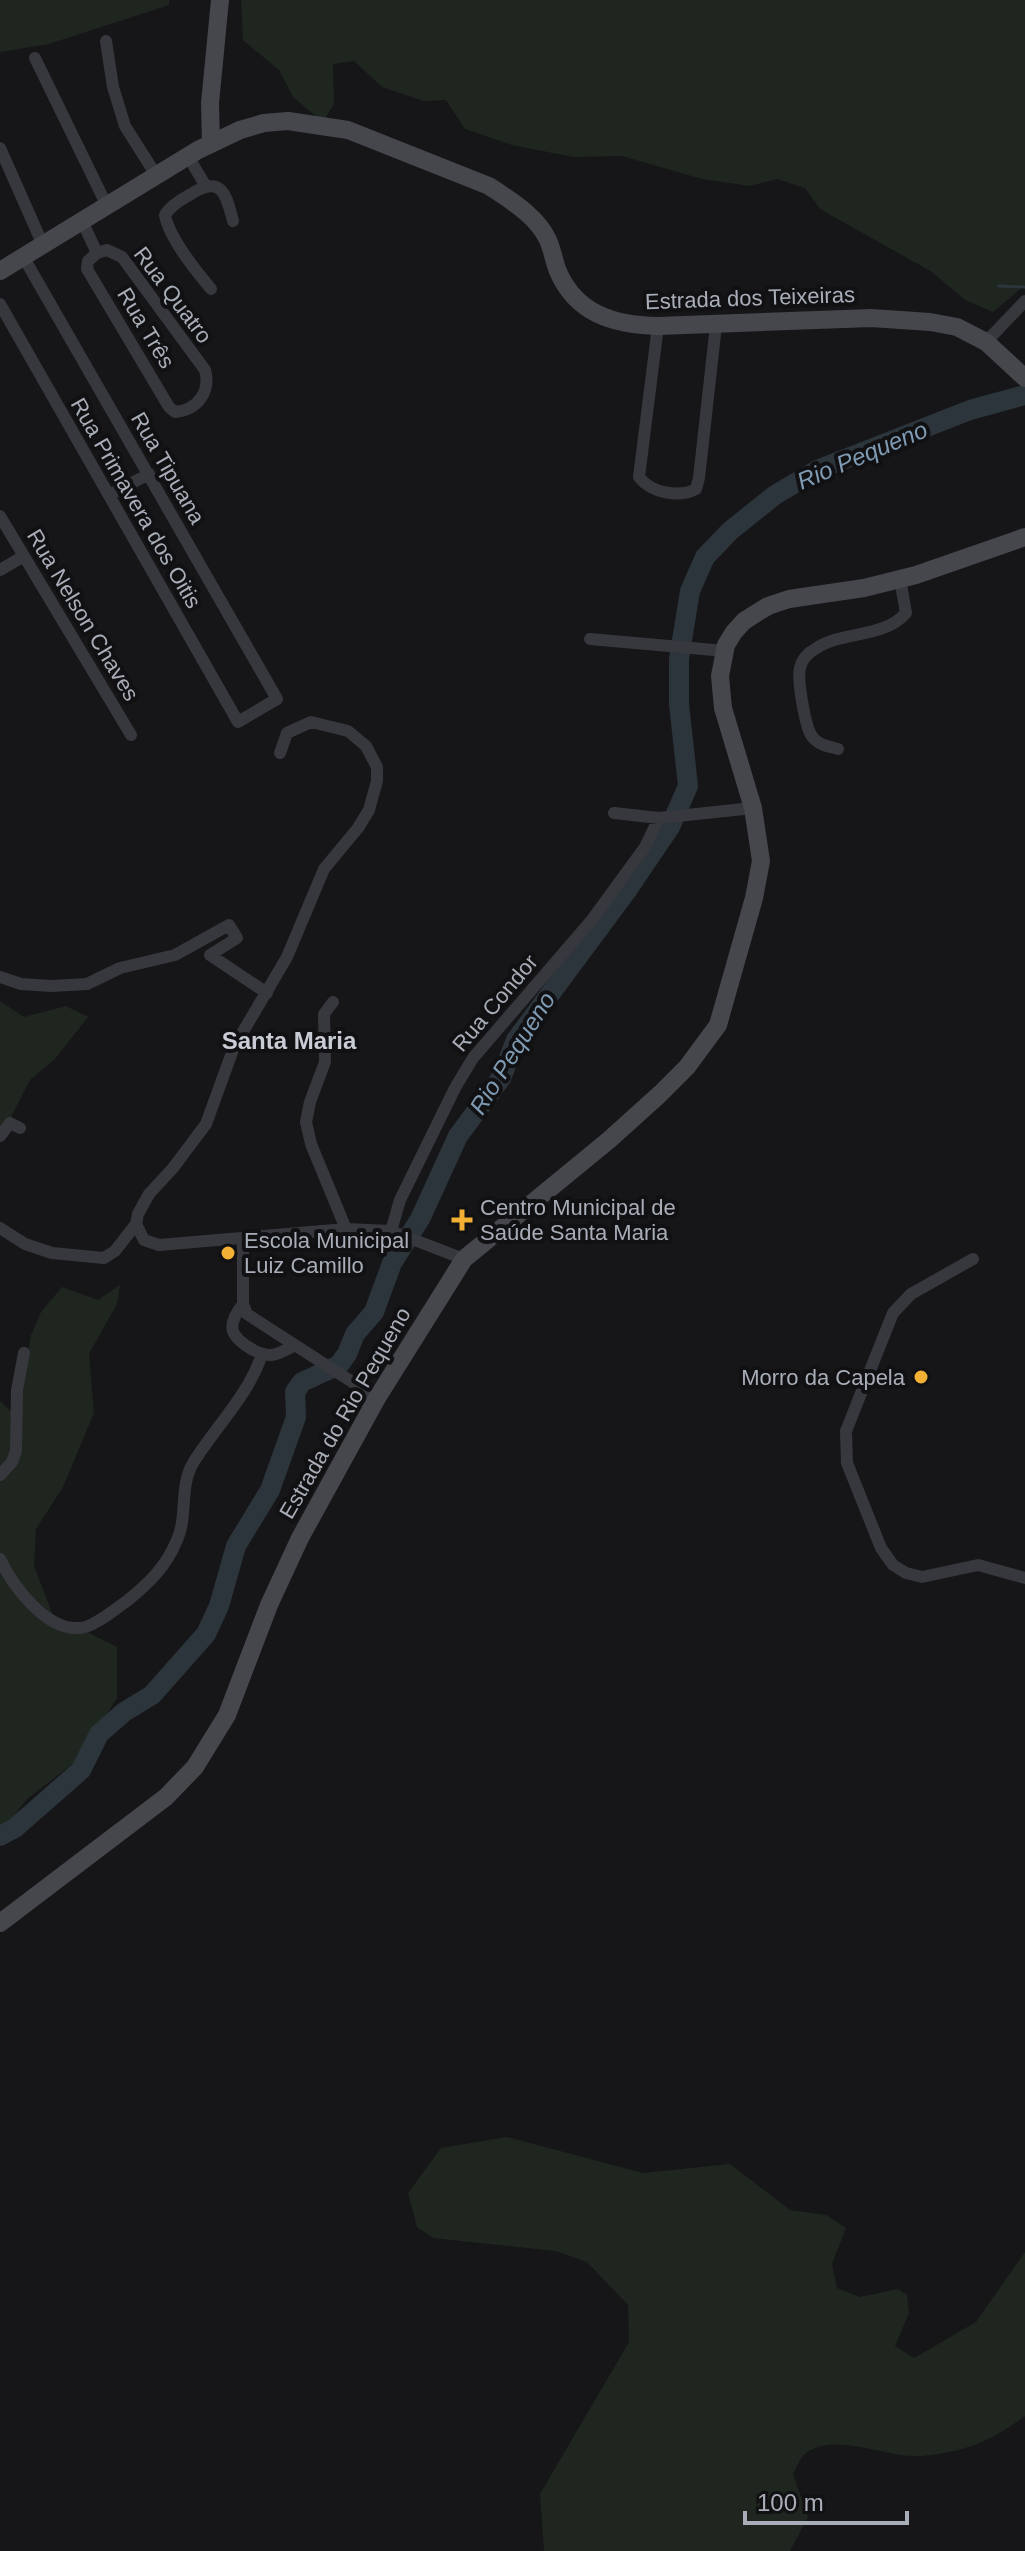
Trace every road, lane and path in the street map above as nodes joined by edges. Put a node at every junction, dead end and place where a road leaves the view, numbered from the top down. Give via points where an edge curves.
1 (220, 0) edge
2 (106, 41) dead end
3 (35, 58) dead end
4 (211, 143) junction
5 (0, 148) edge
6 (188, 156) junction
7 (156, 175) junction
8 (205, 185) junction
9 (107, 206) junction
10 (82, 221) junction
11 (233, 221) dead end
12 (43, 245) junction
13 (102, 251) junction
14 (24, 258) junction
15 (0, 271) edge
16 (211, 289) dead end
17 (1025, 301) edge
18 (0, 304) edge
19 (716, 325) junction
20 (658, 326) junction
21 (986, 342) junction
22 (1025, 378) edge
23 (169, 407) joint
24 (149, 474) junction
25 (109, 495) junction
26 (0, 516) edge
27 (1025, 537) edge
28 (24, 556) junction
29 (0, 570) edge
30 (900, 579) junction
31 (590, 639) dead end
32 (725, 651) junction
33 (238, 722) joint
34 (131, 735) dead end
35 (838, 749) dead end
36 (280, 753) dead end
37 (753, 808) junction
38 (614, 813) dead end
39 (662, 818) junction
40 (0, 977) edge
41 (267, 993) junction
42 (333, 1002) dead end
43 (20, 1128) dead end
44 (0, 1136) edge
45 (136, 1224) junction
46 (0, 1228) edge
47 (346, 1229) junction
48 (395, 1232) junction
49 (243, 1239) junction
50 (464, 1259) junction
51 (973, 1259) dead end
52 (243, 1304) junction
53 (295, 1345) junction
54 (24, 1353) dead end
55 (262, 1354) junction
56 (377, 1398) junction
57 (0, 1475) edge
58 (0, 1559) edge
59 (1025, 1578) edge
60 (0, 1923) edge

1 - 4 street
2 - 7 street via 125,126
3 - 9 street
4 - 6 street, Estrada dos Teixeiras
4 - 20 street, Estrada dos Teixeiras via 252,126 288,121 348,130 436,163 489,186 535,221 558,272 590,310 629,325
5 - 12 street
6 - 7 street, Estrada dos Teixeiras
6 - 8 street
7 - 9 street, Estrada dos Teixeiras
8 - 11 street via 221,190
8 - 16 street via 165,215
9 - 10 street, Estrada dos Teixeiras
10 - 12 street, Estrada dos Teixeiras
10 - 13 street
12 - 14 street, Estrada dos Teixeiras
13 - 23 street, Rua Três via 88,261 87,269
13 - 23 street, Rua Quatro via 113,250 122,257 205,370 206,389 196,403 183,411
14 - 15 street, Estrada dos Teixeiras
14 - 24 street, Rua Tipuana
17 - 21 street
18 - 25 street, Rua Primavera dos Oitis
19 - 20 street, Estrada dos Teixeiras
19 - 20 street via 699,478 696,489 686,494 659,491 639,477
19 - 21 street, Estrada dos Teixeiras via 871,318 957,327
21 - 22 street, Estrada dos Teixeiras
24 - 25 street
24 - 33 street, Rua Tipuana via 277,699
25 - 33 street, Rua Primavera dos Oitis
26 - 28 street, Rua Nelson Chaves
27 - 30 street, Estrada do Rio Pequeno
28 - 29 street
28 - 34 street, Rua Nelson Chaves
30 - 32 street, Estrada do Rio Pequeno via 768,606 744,621
30 - 35 street via 906,613 896,625 820,646 806,655 800,669 811,735
31 - 32 street
32 - 37 street, Estrada do Rio Pequeno via 720,676 723,708
36 - 41 street via 287,733 311,722 348,731 366,746 377,767 377,781 369,810 314,887 303,922
37 - 39 street
37 - 50 street, Estrada do Rio Pequeno via 761,861 754,898 718,1025 707,1043 609,1140
38 - 39 street
39 - 48 street, Rua Condor via 591,921 473,1058 400,1200
40 - 41 street via 36,985 87,984 120,968 175,955 229,925 237,938 210,955
41 - 45 street via 234,1047 206,1124 149,1194
42 - 47 street via 324,1014 325,1062 306,1122
43 - 44 street via 10,1123
45 - 46 street via 104,1258 52,1253
45 - 49 street via 144,1240 159,1245
47 - 48 street
47 - 49 street
48 - 50 street
49 - 52 street
50 - 56 street, Estrada do Rio Pequeno
51 - 59 street via 911,1294 893,1313 846,1431 847,1463 893,1565 922,1577 978,1565
52 - 53 street via 250,1317
52 - 55 street via 234,1317 233,1334
53 - 55 street
53 - 56 street
54 - 57 street via 16,1451
55 - 58 street via 193,1464 185,1484 181,1530 154,1580 93,1624 71,1627 27,1601
56 - 60 street, Estrada do Rio Pequeno via 300,1538 227,1715 195,1767 166,1797

